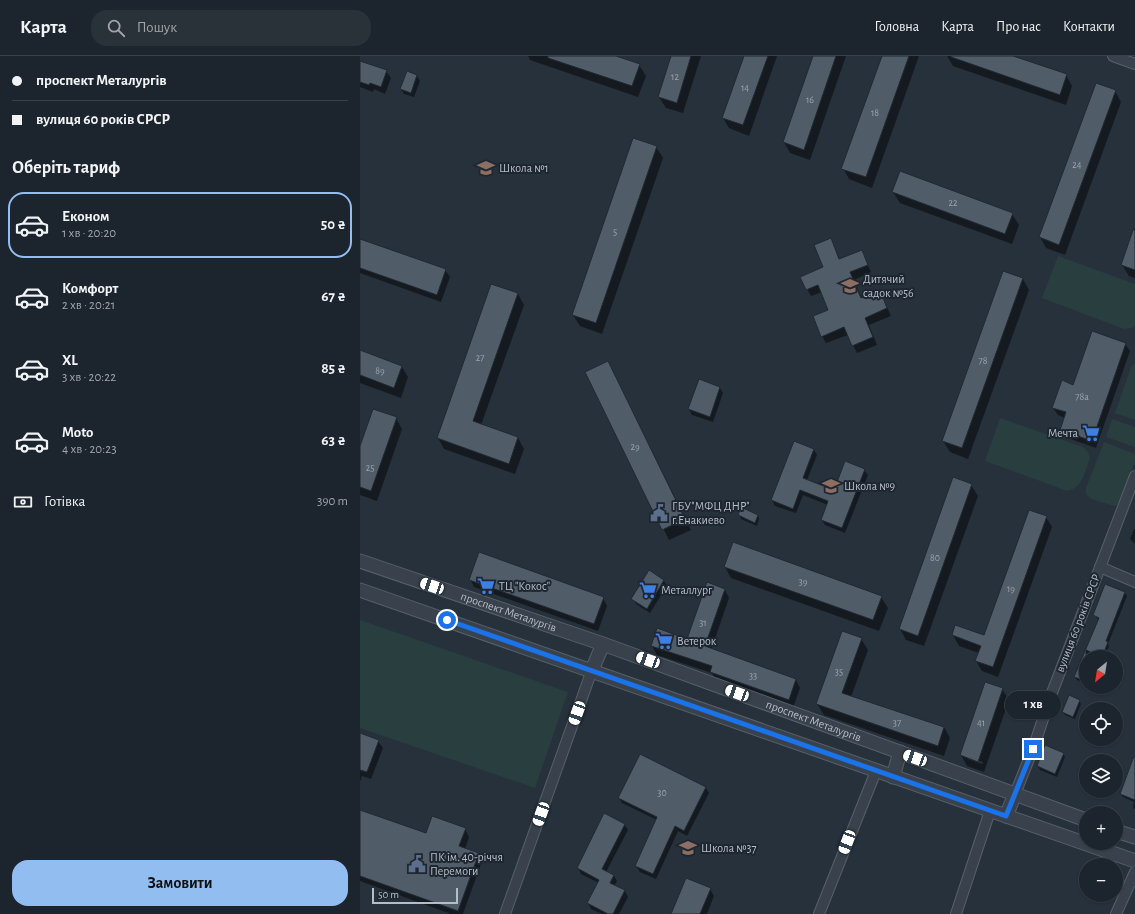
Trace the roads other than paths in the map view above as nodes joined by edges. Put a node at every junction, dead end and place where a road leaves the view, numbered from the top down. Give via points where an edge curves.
1 (1112, 56) edge
2 (1135, 64) edge
3 (1135, 476) edge
4 (360, 561) edge
5 (1100, 567) junction
6 (1135, 582) edge
7 (360, 590) edge
8 (603, 644) junction
9 (592, 670) junction
10 (900, 752) junction
11 (876, 771) junction
12 (893, 777) junction
13 (1015, 794) junction
14 (990, 811) junction
15 (1006, 816) junction
16 (1079, 817) edge
17 (1123, 833) edge
18 (1135, 837) edge
19 (1135, 861) edge
20 (1135, 872) edge
21 (505, 914) edge
22 (819, 914) edge
23 (956, 914) edge
24 (1116, 914) edge

1 - 2 street
3 - 5 street, вулиця 60 років СРСР
4 - 8 street, проспект Металургів
5 - 6 street
5 - 13 street, вулиця 60 років СРСР
7 - 9 street
8 - 9 street
8 - 10 street, проспект Металургів
9 - 11 street
9 - 21 street
10 - 12 street
10 - 13 street, проспект Металургів
11 - 12 street
11 - 22 street
12 - 14 street
13 - 15 street
13 - 16 street, проспект Металургів
14 - 15 street
14 - 23 street
15 - 19 street
17 - 18 street
20 - 24 street

